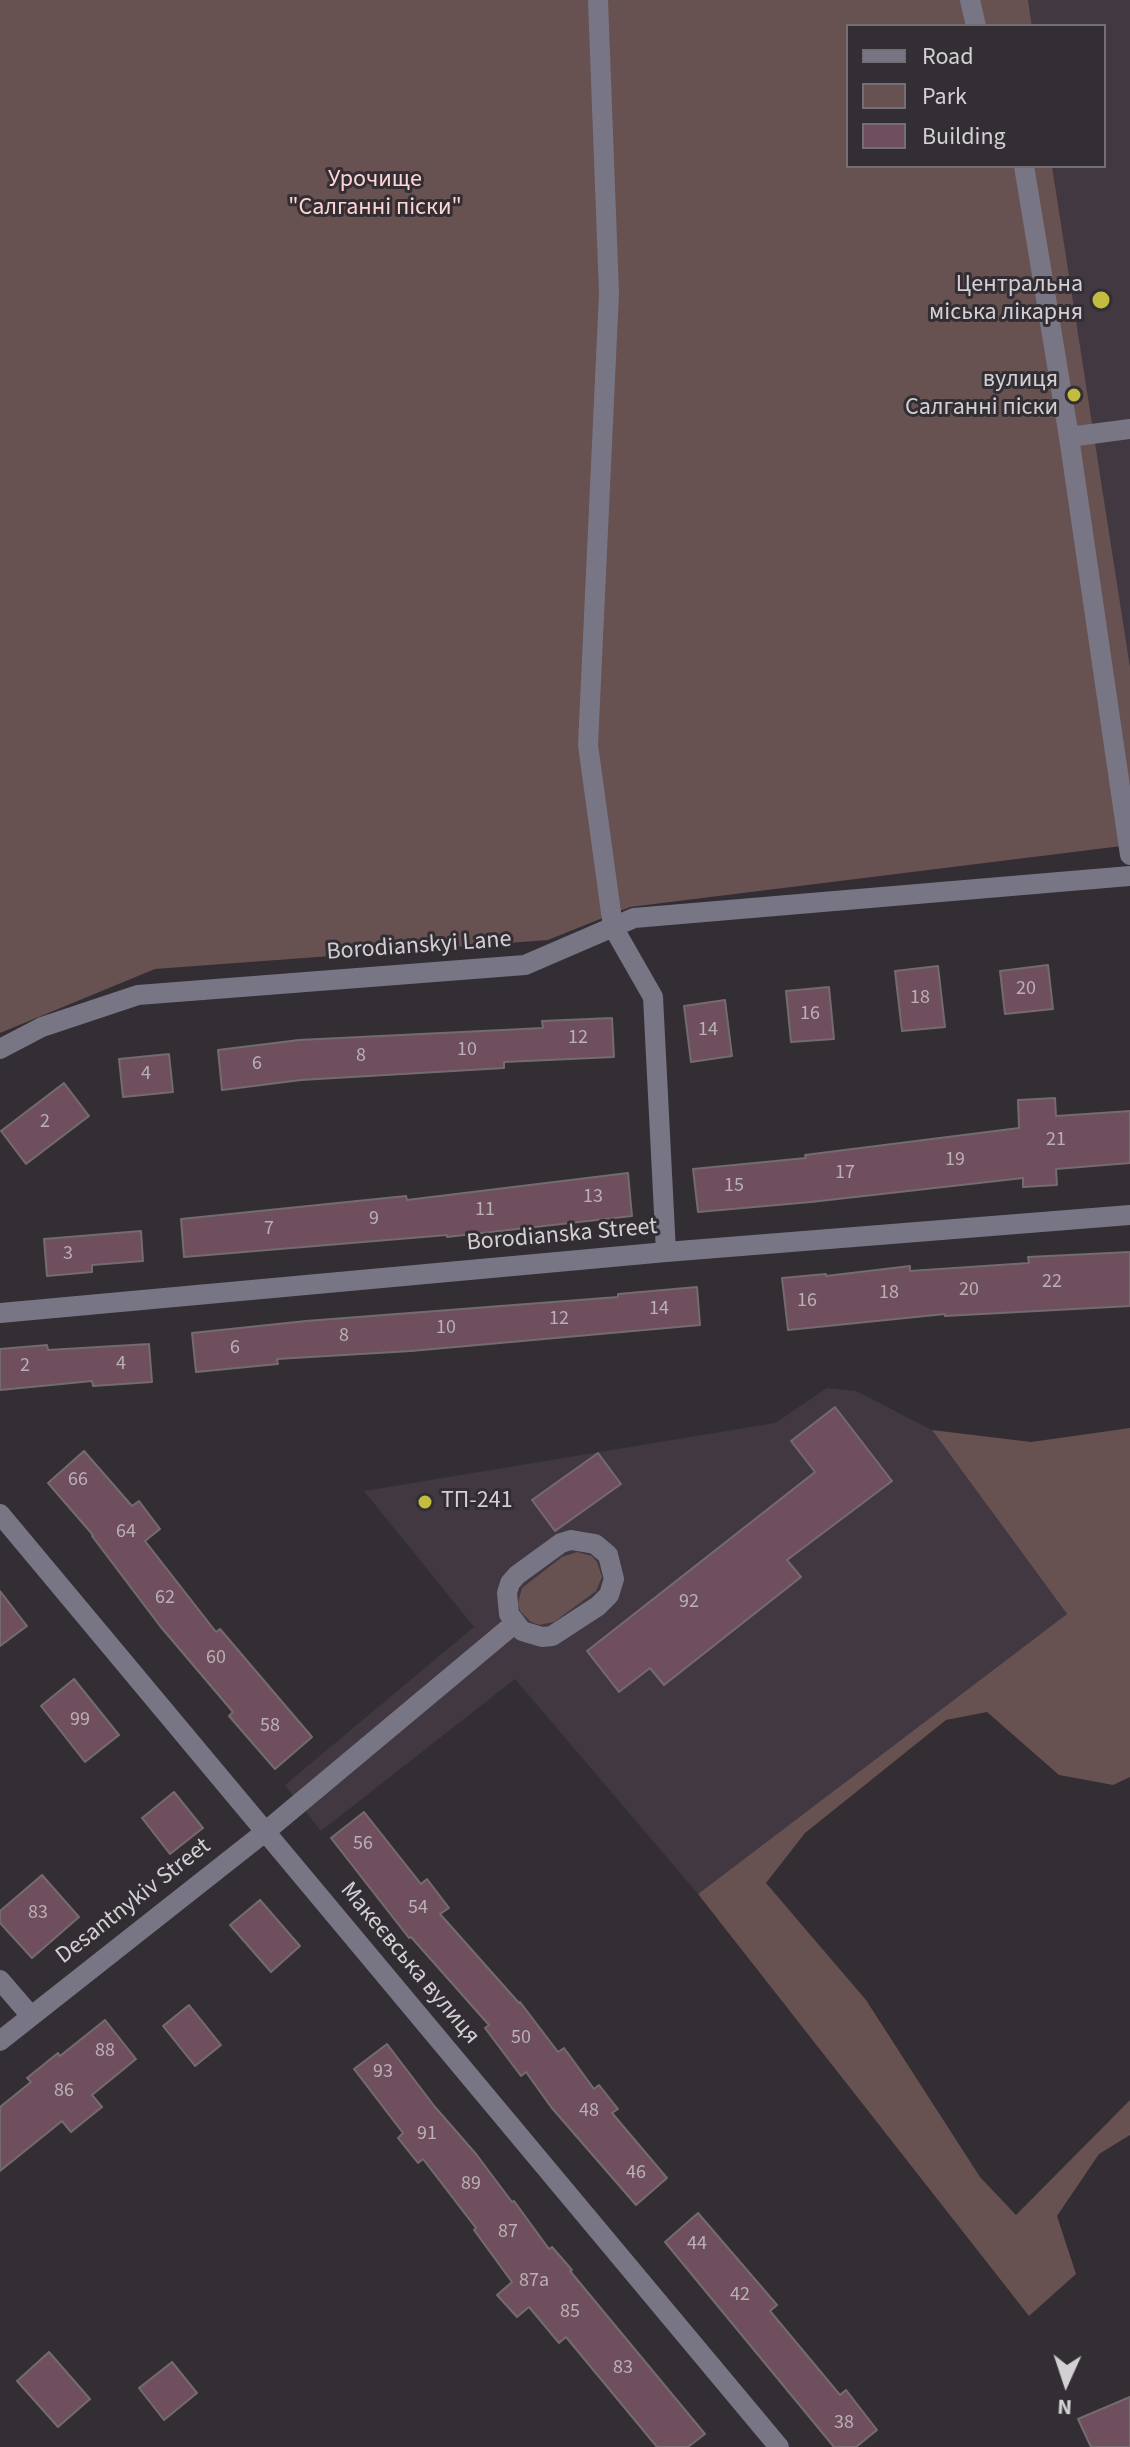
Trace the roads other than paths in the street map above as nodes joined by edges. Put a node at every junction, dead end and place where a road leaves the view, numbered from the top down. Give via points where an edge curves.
1 (598, 0) edge
2 (970, 0) edge
3 (976, 24) edge
4 (1024, 168) edge
5 (1130, 429) edge
6 (1069, 437) junction
7 (1130, 855) edge
8 (1130, 876) edge
9 (613, 927) junction
10 (0, 1049) edge
11 (1130, 1215) edge
12 (666, 1252) junction
13 (0, 1313) edge
14 (0, 1514) edge
15 (514, 1624) junction
16 (265, 1832) junction
17 (0, 1980) edge
18 (31, 2016) junction
19 (0, 2041) edge
20 (779, 2447) edge

1 - 9 street via 609,293 588,745
2 - 3 street
4 - 6 street
5 - 6 street
6 - 7 street
8 - 9 street, Borodianskyi Lane via 634,918
9 - 10 street, Borodianskyi Lane via 525,965 138,995 42,1027
9 - 12 street via 653,997
11 - 12 street, Borodianska Street
12 - 13 street, Borodianska Street
14 - 16 street, Макеєвська вулиця
15 - 15 street via 531,1635 552,1636 598,1606 613,1587 608,1555 595,1544 571,1540 517,1575 507,1593
15 - 16 street, Desantnykiv Street
16 - 18 street, Desantnykiv Street
16 - 20 street, Макеєвська вулиця
17 - 18 street
18 - 19 street, Desantnykiv Street

